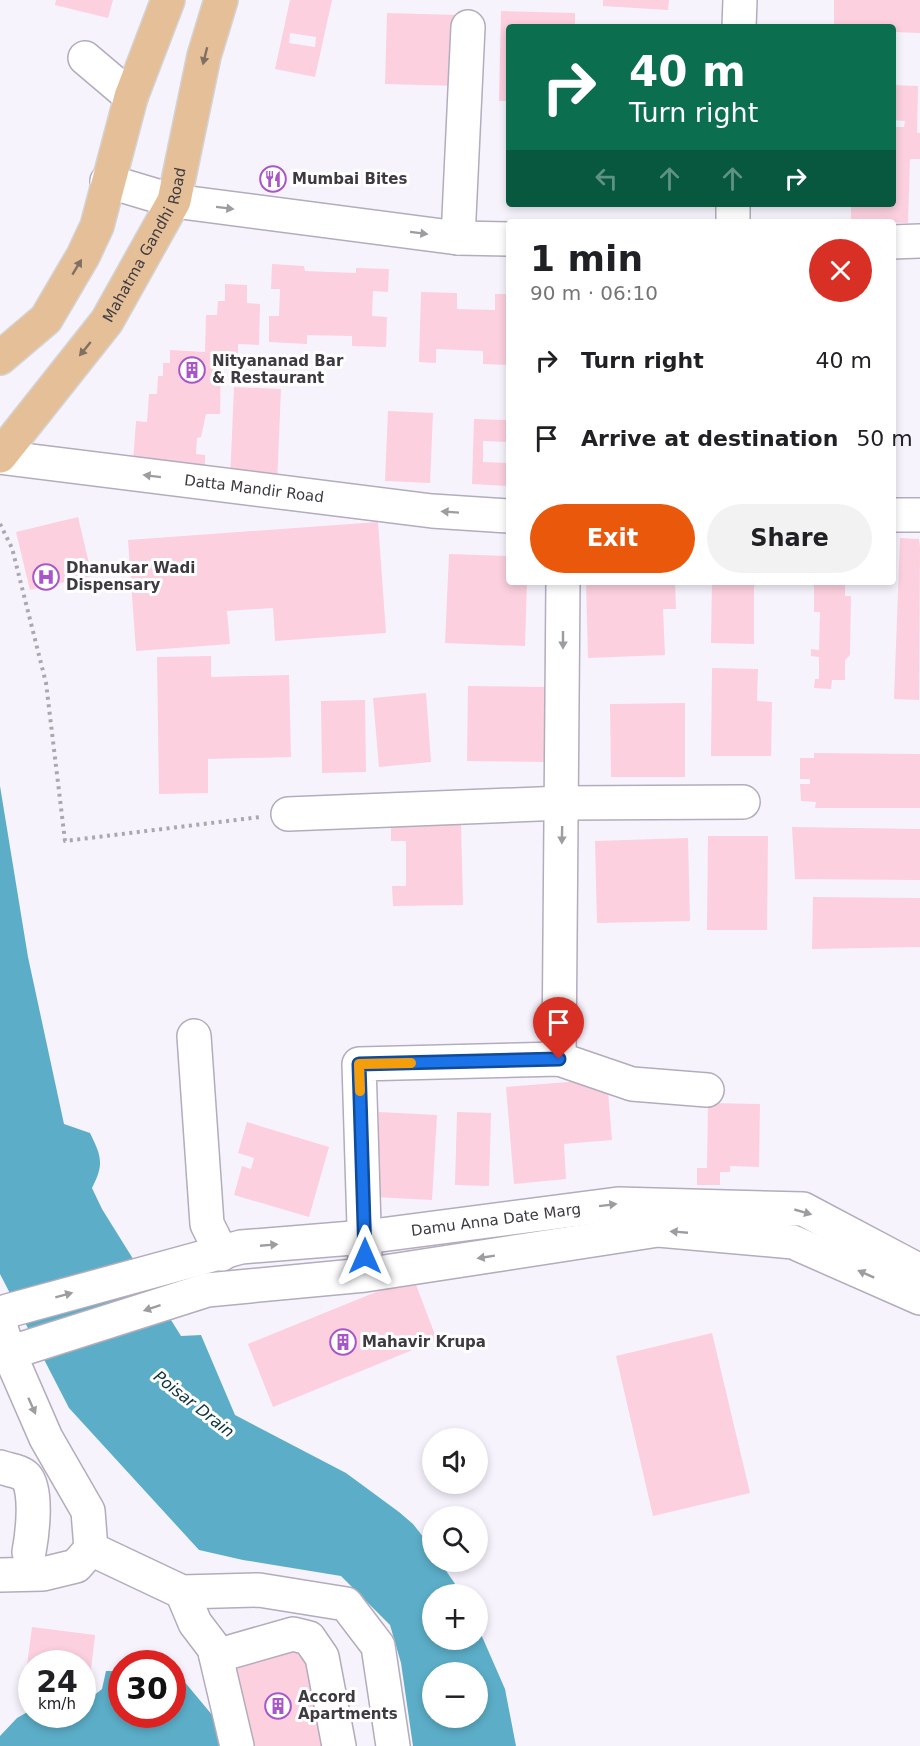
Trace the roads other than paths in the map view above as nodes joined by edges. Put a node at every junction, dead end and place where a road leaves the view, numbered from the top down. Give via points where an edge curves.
1 (168, 0) edge
2 (221, 0) edge
3 (740, 0) edge
4 (739, 24) edge
5 (468, 27) dead end
6 (85, 58) dead end
7 (131, 97) junction
8 (107, 181) junction
9 (174, 201) junction
10 (458, 238) junction
11 (506, 239) edge
12 (920, 241) edge
13 (896, 242) edge
14 (0, 358) edge
15 (0, 456) edge
16 (896, 515) edge
17 (920, 515) edge
18 (506, 516) edge
19 (563, 585) edge
20 (743, 802) dead end
21 (563, 803) junction
22 (288, 814) road end
23 (194, 1036) dead end
24 (559, 1059) junction
25 (707, 1090) dead end
26 (365, 1237) junction
27 (207, 1257) junction
28 (920, 1270) edge
29 (365, 1275) junction
30 (920, 1298) edge
31 (9, 1331) edge
32 (0, 1467) edge
33 (29, 1552) junction
34 (87, 1553) junction
35 (0, 1565) edge
36 (0, 1575) edge
37 (182, 1592) junction
38 (216, 1656) junction
39 (237, 1746) edge
40 (339, 1746) edge
41 (393, 1746) edge

1 - 7 main road
2 -> 9 main road, Mahatma Gandhi Road via 204,56
3 - 4 street
5 - 10 street
6 - 7 street
7 - 8 main road
8 - 9 street
14 -> 8 main road via 46,319 97,226
9 -> 10 street
9 -> 15 main road, Mahatma Gandhi Road via 107,321
10 - 11 street
12 - 13 street
18 -> 15 street, Datta Mandir Road via 432,511
16 - 17 street
19 -> 21 street
20 - 21 street
21 - 22 street
21 -> 24 street
23 - 27 street
24 - 25 street via 632,1084
24 - 26 street via 359,1064
27 -> 26 street, Damu Anna Date Marg via 241,1247
26 -> 28 street, Damu Anna Date Marg via 618,1204 802,1209
26 - 29 street
31 -> 27 street, Damu Anna Date Marg
30 -> 29 street via 793,1242 658,1230
29 -> 31 street via 207,1290
31 -> 34 street via 46,1438 88,1511
32 - 33 street via 25,1475 31,1484 33,1530
33 - 34 street
33 - 35 street via 25,1564
34 - 36 street via 76,1566 43,1574
34 - 37 street
37 - 38 street via 195,1623
37 - 41 street via 259,1590 346,1604 378,1646
38 - 39 street
38 - 40 street via 293,1634 309,1638 321,1657

